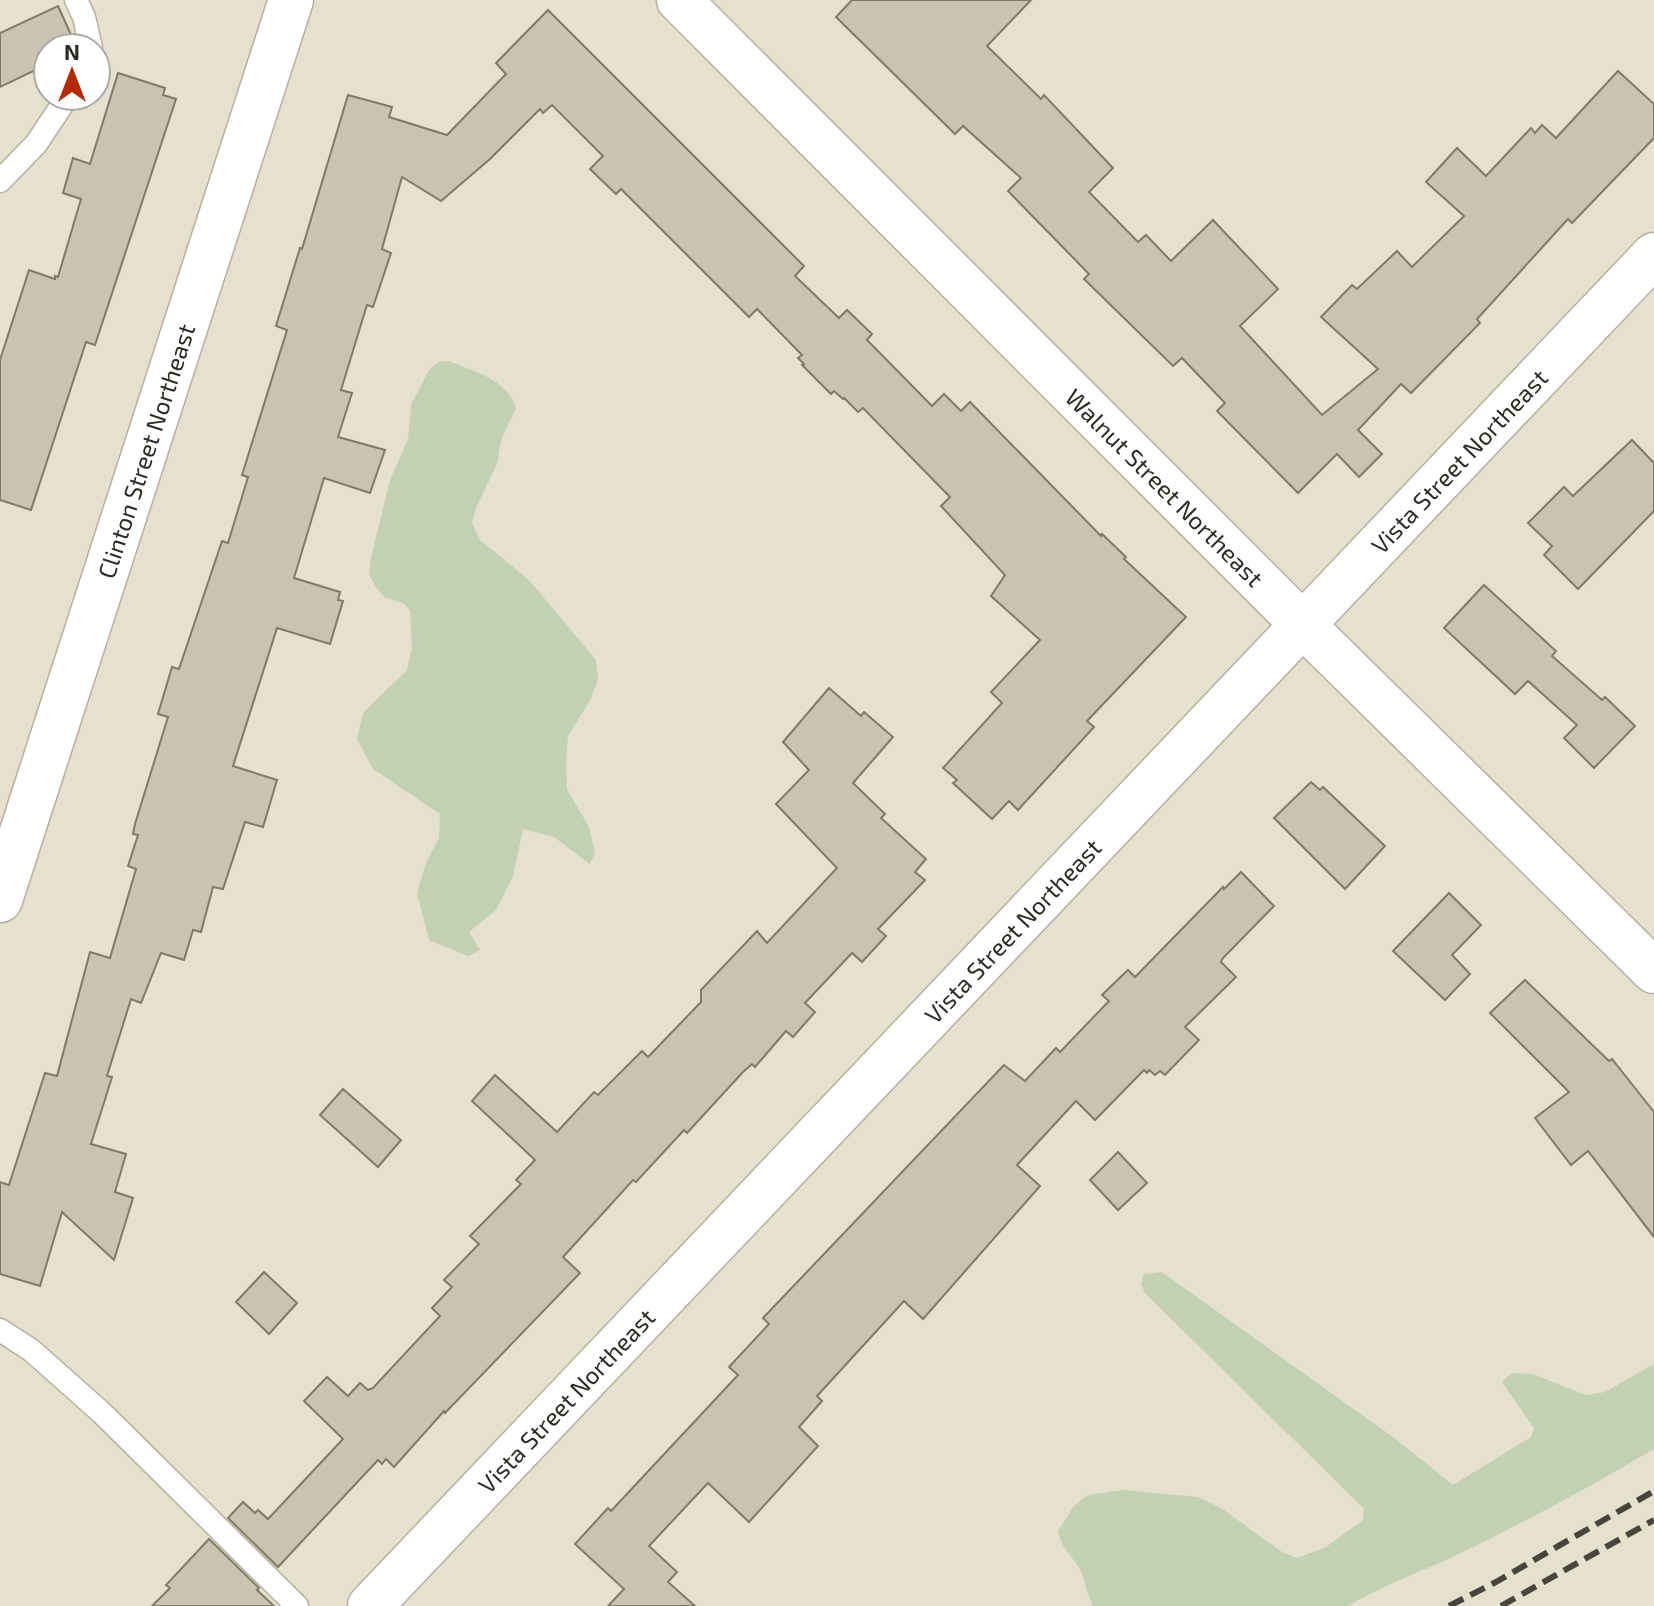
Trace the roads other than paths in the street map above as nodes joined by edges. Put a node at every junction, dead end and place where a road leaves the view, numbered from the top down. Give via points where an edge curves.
1 (76, 0) edge
2 (291, 0) edge
3 (679, 0) edge
4 (87, 32) edge
5 (57, 112) edge
6 (0, 181) edge
7 (1654, 255) edge
8 (1303, 625) junction
9 (0, 900) edge
10 (1654, 971) edge
11 (0, 1330) edge
12 (297, 1606) edge
13 (370, 1606) edge

1 - 4 lane
2 - 9 street, Clinton Street Northeast
3 - 8 street, Walnut Street Northeast
5 - 6 lane via 36,144
7 - 8 street, Vista Street Northeast
8 - 10 street, Walnut Street Northeast
8 - 13 street, Vista Street Northeast
11 - 12 lane via 31,1350 102,1413

